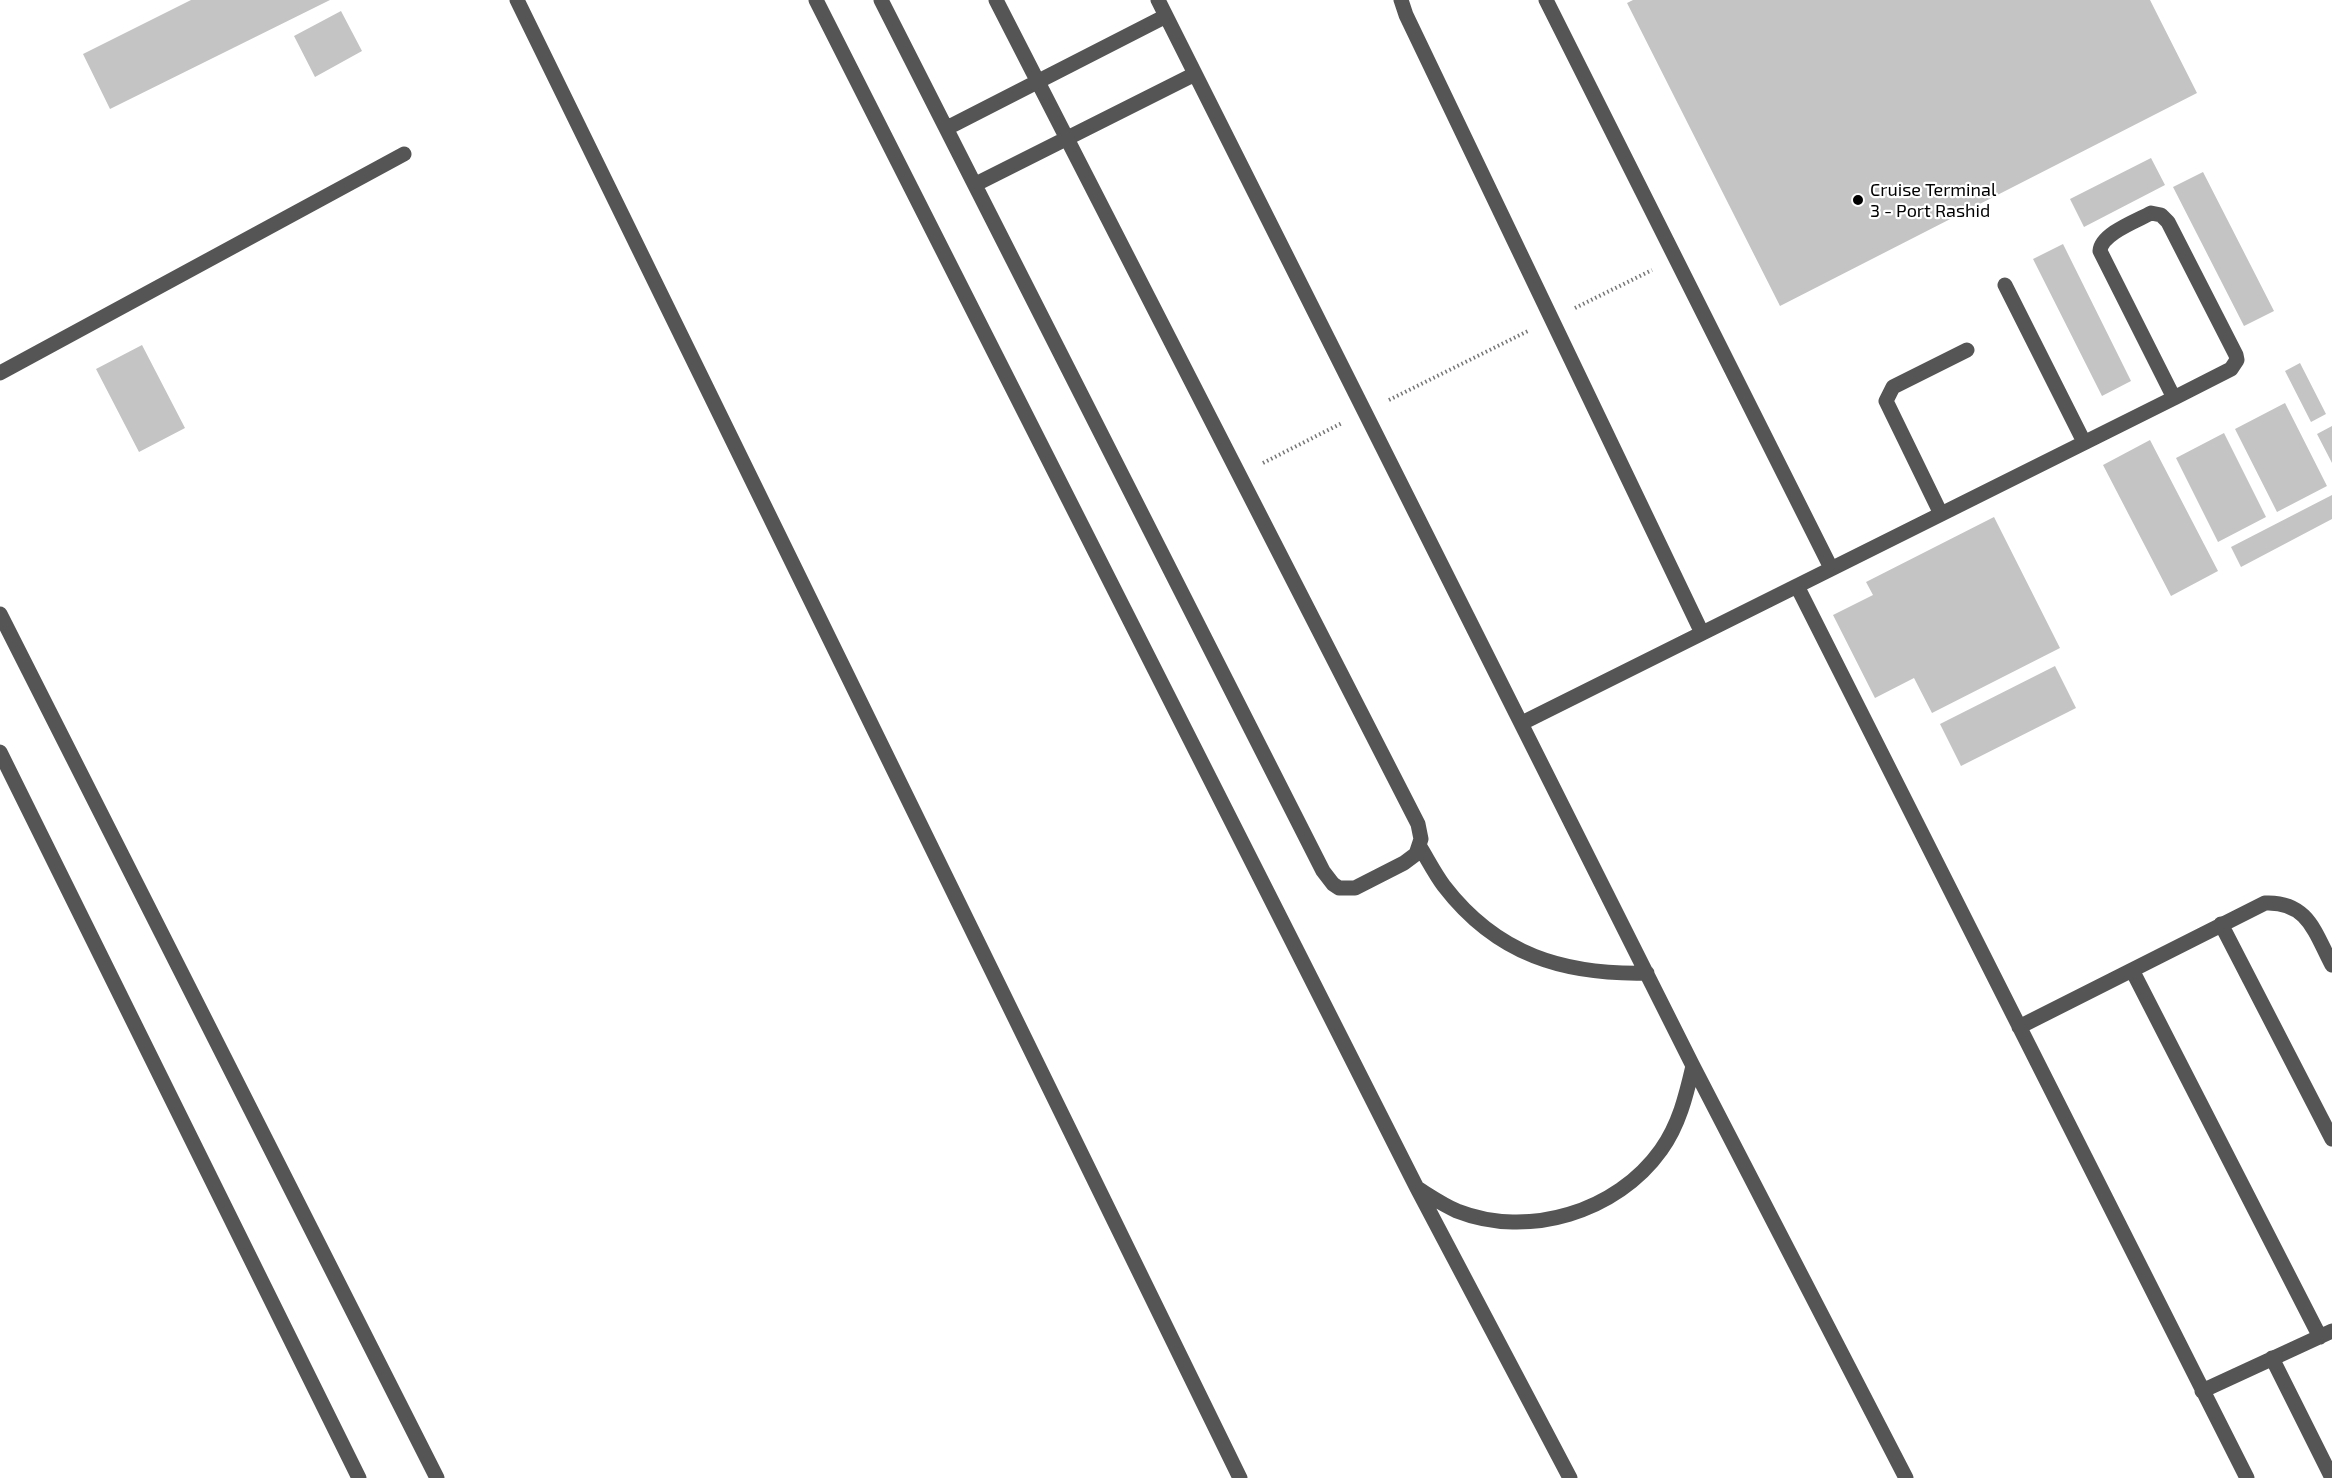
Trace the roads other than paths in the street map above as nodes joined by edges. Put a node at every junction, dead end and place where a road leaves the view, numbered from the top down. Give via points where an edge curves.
1 (517, 0) edge
2 (816, 0) edge
3 (881, 0) edge
4 (996, 0) edge
5 (1158, 0) edge
6 (1401, 0) edge
7 (1546, 0) edge
8 (1166, 16) junction
9 (1195, 74) junction
10 (1037, 82) junction
11 (947, 128) junction
12 (1065, 139) junction
13 (404, 154) dead end
14 (976, 184) junction
15 (2005, 285) dead end
16 (1967, 350) dead end
17 (0, 373) edge
18 (2174, 398) junction
19 (2084, 442) junction
20 (1941, 514) junction
21 (1831, 568) junction
22 (1797, 586) junction
23 (0, 614) edge
24 (1702, 633) junction
25 (1522, 723) junction
26 (0, 752) edge
27 (1419, 847) junction
28 (2221, 924) junction
29 (2332, 965) edge
30 (2132, 970) junction
31 (1647, 973) junction
32 (2019, 1027) junction
33 (1693, 1066) junction
34 (2332, 1140) edge
35 (1417, 1188) junction
36 (2326, 1334) edge
37 (2272, 1358) junction
38 (2202, 1391) junction
39 (359, 1478) edge
40 (437, 1478) edge
41 (1240, 1478) edge
42 (1570, 1478) edge
43 (1906, 1478) edge
44 (2247, 1478) edge
45 (2332, 1478) edge

1 - 41 street
2 - 35 street
3 - 11 street
4 - 10 street
5 - 8 street
6 - 24 street
7 - 21 street
8 - 9 street
8 - 10 street
9 - 12 street
9 - 25 street
10 - 11 street
10 - 12 street
11 - 14 street
12 - 14 street
12 - 27 street via 1418,824
13 - 17 street
14 - 27 street via 1328,878 1340,888 1355,888 1411,859
15 - 19 street
16 - 20 street via 1893,387 1886,401
18 - 18 street via 2231,369 2236,355 2165,218 2151,213 2107,237 2100,251
18 - 19 street
19 - 20 street
20 - 21 street
21 - 22 street
22 - 24 street
22 - 32 street
23 - 40 street
24 - 25 street
25 - 31 street
26 - 39 street
27 - 31 street via 1444,886 1470,915 1500,939 1534,957 1571,969
28 - 29 street via 2265,903 2292,905 2311,924
28 - 30 street
28 - 34 street
30 - 32 street
30 - 36 street
31 - 33 street
32 - 38 street
33 - 35 street via 1683,1111 1661,1151 1629,1184 1590,1208 1547,1221 1501,1221 1457,1211
33 - 43 street
35 - 42 street
36 - 37 street
37 - 38 street
37 - 45 street
38 - 44 street

